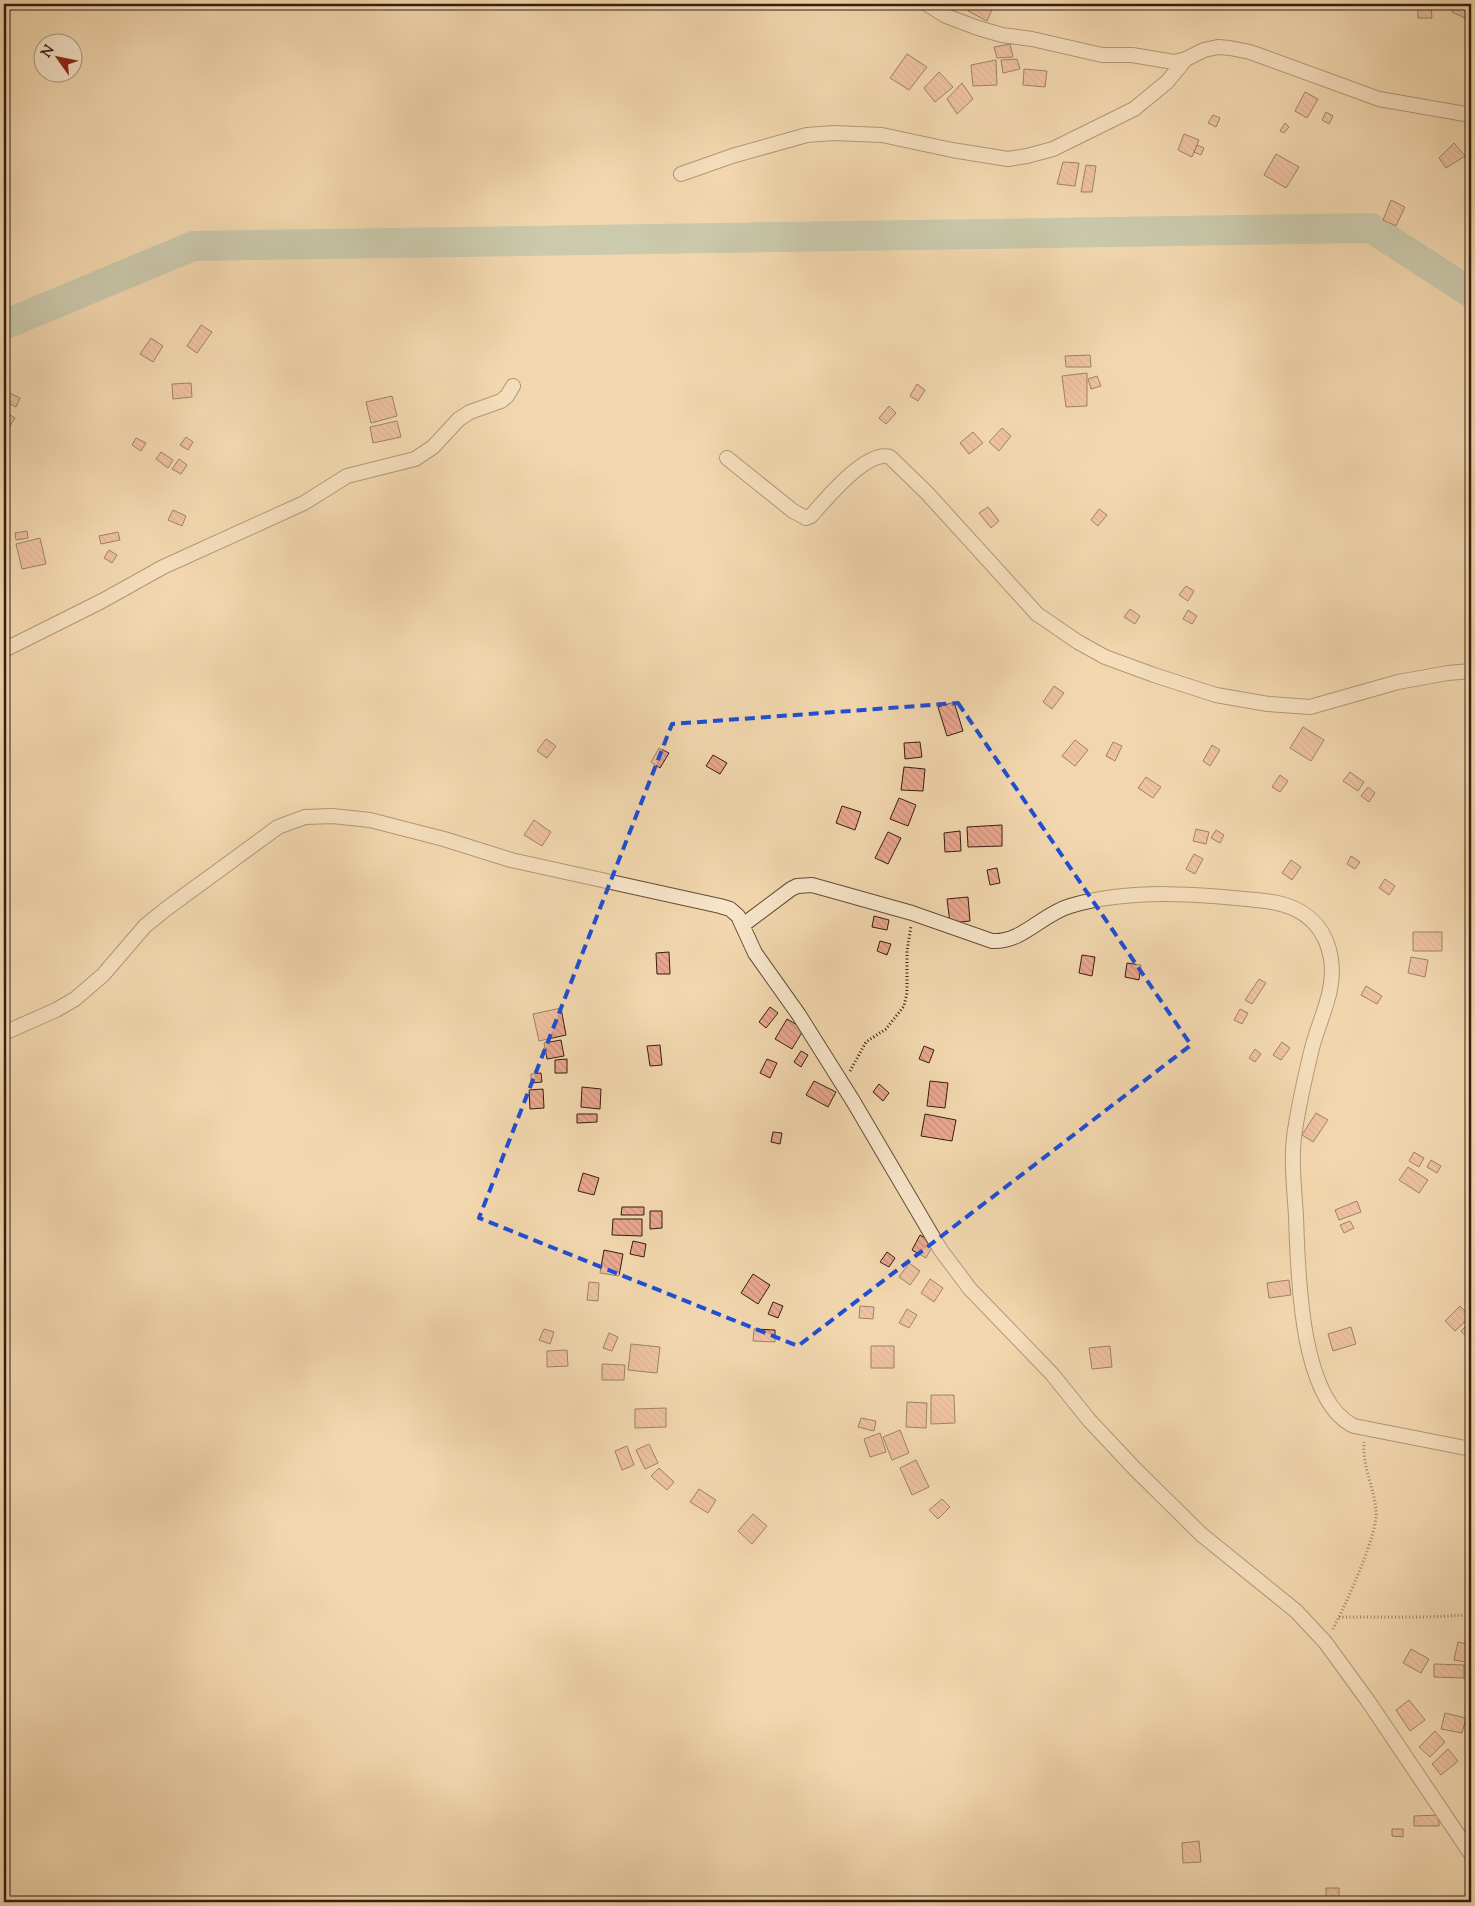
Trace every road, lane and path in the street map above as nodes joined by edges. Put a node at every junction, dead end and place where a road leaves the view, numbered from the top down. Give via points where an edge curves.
1 (927, 4) edge
2 (1186, 59) junction
3 (1471, 114) edge
4 (681, 174) dead end
5 (513, 386) dead end
6 (727, 458) dead end
7 (4, 650) edge
8 (1471, 671) edge
9 (912, 912) junction
10 (743, 925) junction
11 (4, 1033) edge
12 (842, 1084) junction
13 (1365, 1429) junction
14 (1471, 1449) edge
15 (1471, 1615) edge
16 (1339, 1617) junction
17 (1325, 1642) junction
18 (1471, 1854) edge

1 - 2 street via 963,23 1076,51 1132,55 1169,62
2 - 3 street via 1204,50 1230,48 1250,52 1379,99
2 - 4 street via 1167,82 1134,109 1053,149 1027,156 1008,159 882,135 834,133 807,135
5 - 7 street via 501,401 459,419 433,447 415,459 347,476 304,503 163,567
6 - 8 street via 806,518 858,469 877,456 890,457 1036,614 1105,657 1216,695 1310,707 1398,682
9 - 10 street via 803,885 783,894
9 - 12 path via 904,1006 886,1029 866,1042
9 - 13 street via 983,940 999,942 1069,907 1109,897 1173,894 1227,897 1289,906 1299,910 1319,929 1332,969 1328,1000 1312,1047 1293,1145 1298,1277 1317,1378 1336,1414 1344,1421
10 - 11 street via 730,910 720,906 511,860 370,820 304,817 278,827 166,909 145,926 103,975 75,999
10 - 12 street via 755,953
12 - 17 street via 936,1242 970,1289 1052,1374 1135,1469 1202,1535 1296,1611
13 - 14 street
13 - 16 path via 1364,1448 1376,1522
15 - 16 path
16 - 17 path
17 - 18 street

